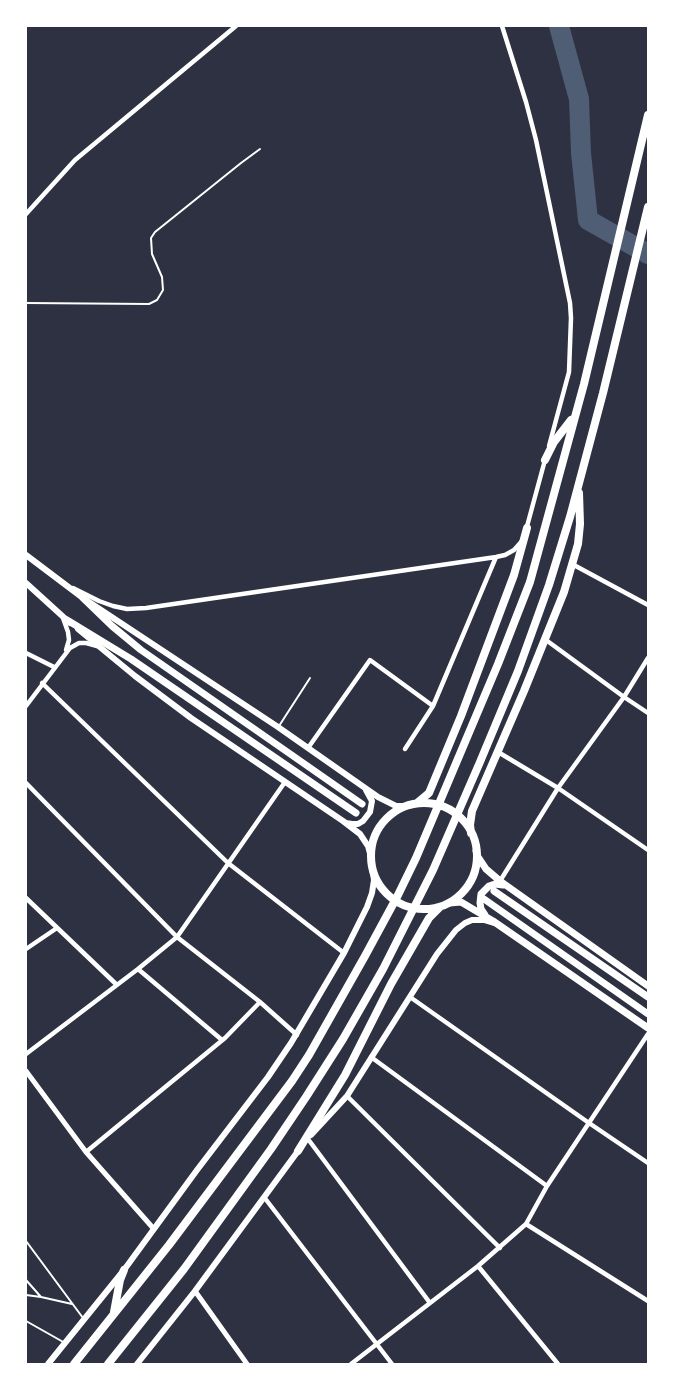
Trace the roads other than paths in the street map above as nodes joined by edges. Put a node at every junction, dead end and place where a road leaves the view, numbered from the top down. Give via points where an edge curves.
1 (236, 26) edge
2 (502, 26) edge
3 (648, 115) edge
4 (260, 149) dead end
5 (648, 207) edge
6 (26, 214) edge
7 (26, 303) edge
8 (577, 408) junction
9 (545, 460) junction
10 (581, 474) junction
11 (527, 528) junction
12 (26, 555) edge
13 (496, 557) junction
14 (572, 564) junction
15 (61, 581) junction
16 (26, 583) edge
17 (83, 598) junction
18 (648, 605) edge
19 (60, 614) junction
20 (67, 620) junction
21 (546, 640) junction
22 (101, 648) junction
23 (65, 652) junction
24 (26, 653) edge
25 (648, 658) edge
26 (54, 667) junction
27 (310, 678) dead end
28 (42, 683) junction
29 (624, 697) junction
30 (26, 706) edge
31 (432, 706) junction
32 (648, 713) edge
33 (278, 727) junction
34 (309, 748) junction
35 (405, 749) dead end
36 (498, 752) junction
37 (285, 782) junction
38 (26, 783) edge
39 (363, 786) junction
40 (558, 788) junction
41 (362, 804) dead end
42 (411, 805) junction
43 (356, 813) dead end
44 (343, 821) junction
45 (471, 833) junction
46 (648, 849) edge
47 (476, 850) junction
48 (228, 863) junction
49 (372, 863) junction
50 (500, 881) junction
51 (494, 891) dead end
52 (515, 892) junction
53 (26, 898) edge
54 (484, 899) dead end
55 (446, 904) junction
56 (494, 922) junction
57 (57, 928) junction
58 (177, 937) junction
59 (26, 949) edge
60 (344, 953) junction
61 (138, 969) junction
62 (117, 985) junction
63 (648, 986) edge
64 (410, 997) junction
65 (648, 997) edge
66 (260, 1002) junction
67 (648, 1014) edge
68 (648, 1029) edge
69 (648, 1034) edge
70 (297, 1035) junction
71 (222, 1040) junction
72 (26, 1054) edge
73 (371, 1057) junction
74 (26, 1071) edge
75 (347, 1096) junction
76 (589, 1123) junction
77 (308, 1139) junction
78 (86, 1152) junction
79 (298, 1152) junction
80 (648, 1163) edge
81 (546, 1186) junction
82 (264, 1197) junction
83 (526, 1224) junction
84 (153, 1228) junction
85 (26, 1241) edge
86 (500, 1248) junction
87 (478, 1266) junction
88 (124, 1270) junction
89 (26, 1280) edge
90 (195, 1291) junction
91 (26, 1295) edge
92 (41, 1297) junction
93 (648, 1302) edge
94 (430, 1303) junction
95 (72, 1304) junction
96 (84, 1319) junction
97 (26, 1321) edge
98 (108, 1323) junction
99 (66, 1343) junction
100 (377, 1344) junction
101 (48, 1365) edge
102 (74, 1365) edge
103 (108, 1365) edge
104 (137, 1365) edge
105 (247, 1365) edge
106 (351, 1365) edge
107 (392, 1365) edge
108 (558, 1365) edge

1 - 6 street via 75,160
2 - 9 street via 536,140 570,303 569,372
3 - 8 highway
4 - 7 lane via 155,232 151,238 152,254 162,276 163,290 157,300 149,304
5 - 10 highway
8 - 9 highway
8 - 98 highway via 530,582 416,858 309,1055
9 - 11 street
10 - 14 highway via 580,534
10 - 103 highway via 549,585 518,671 450,834 383,969 344,1039 271,1149
11 - 13 street via 514,550
11 - 42 highway via 514,575 434,781 425,796
12 - 15 main road
13 - 15 street via 146,608 127,609 99,601
13 - 31 street
14 - 18 street
14 - 21 highway
15 - 17 main road
16 - 19 main road
17 - 33 main road
17 - 41 main road via 141,650
19 - 20 main road
19 - 23 street via 68,632
20 - 22 main road
20 - 43 main road via 131,659
21 - 29 street
21 - 36 highway
22 - 23 street via 79,643
22 - 37 main road via 191,718
23 - 26 street
24 - 26 street
25 - 29 street
26 - 28 street
27 - 33 lane
28 - 30 street
28 - 48 street
29 - 32 street
29 - 40 street
31 - 34 street via 370,660
31 - 35 street
33 - 34 main road
34 - 39 main road
36 - 40 street
36 - 45 highway via 472,812
37 - 44 main road
37 - 48 street
38 - 58 street
39 - 42 main road via 388,803
39 - 44 main road via 372,801 370,812 358,824
40 - 46 street
40 - 50 street
42 - 45 highway via 430,804 448,810
42 - 49 highway via 395,812 381,825 373,842
44 - 49 main road via 360,834
45 - 47 highway
47 - 50 main road via 486,869
47 - 55 highway via 475,870 469,883
48 - 58 street
48 - 60 street
49 - 55 highway via 381,887 403,905 431,909
49 - 60 main road via 372,893
50 - 52 main road
51 - 65 main road
52 - 56 main road via 500,883 485,889 480,903 484,915
52 - 63 main road
53 - 57 street
54 - 67 main road
55 - 56 main road via 461,902
55 - 79 highway via 429,918 345,1075
56 - 64 main road via 472,920 456,930
56 - 68 main road
57 - 59 street
57 - 62 street
58 - 61 street
58 - 66 street
60 - 70 main road
61 - 62 street
61 - 71 street
62 - 72 street
64 - 73 main road
64 - 76 street
66 - 70 street
66 - 71 street
69 - 76 street
70 - 84 main road
71 - 78 street
73 - 75 main road
73 - 81 street
74 - 78 street
75 - 77 main road
75 - 86 street
76 - 80 street
76 - 81 street
77 - 79 main road
77 - 94 street
78 - 84 street
79 - 82 main road
81 - 83 street
82 - 90 main road
82 - 100 street
83 - 86 street
83 - 93 street
84 - 88 main road
85 - 95 lane
86 - 87 street
87 - 94 street
87 - 108 street
88 - 96 main road
88 - 98 highway
89 - 92 lane
90 - 104 main road
90 - 105 street
91 - 92 lane
92 - 95 lane
94 - 100 street
95 - 96 lane
96 - 99 main road
97 - 99 lane
98 - 102 highway
99 - 101 main road
100 - 106 street
100 - 107 street

